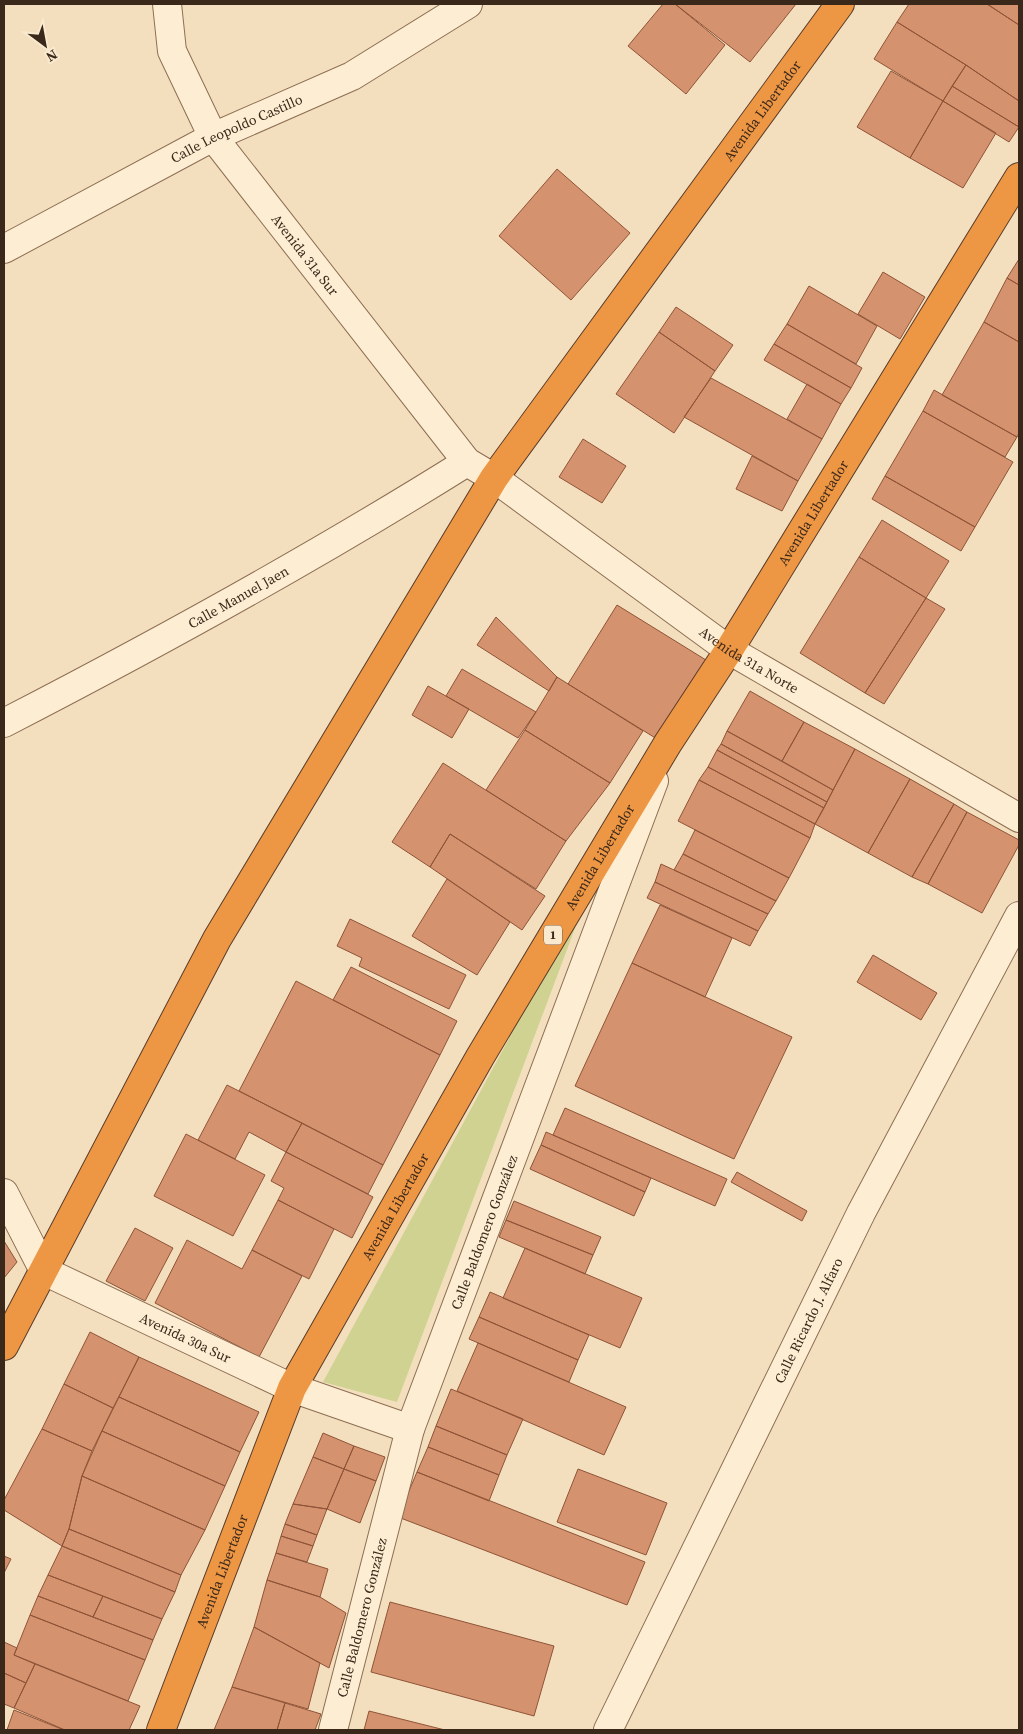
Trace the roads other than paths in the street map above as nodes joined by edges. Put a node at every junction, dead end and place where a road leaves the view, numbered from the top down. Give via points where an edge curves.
1 (168, 4) edge
2 (468, 4) edge
3 (840, 4) edge
4 (213, 137) junction
5 (1019, 177) edge
6 (4, 249) edge
7 (467, 462) junction
8 (494, 478) junction
9 (729, 650) junction
10 (4, 723) edge
11 (668, 743) junction
12 (1019, 818) edge
13 (1019, 916) edge
14 (4, 1193) edge
15 (44, 1271) junction
16 (4, 1346) edge
17 (292, 1388) junction
18 (410, 1429) junction
19 (161, 1730) edge
20 (333, 1730) edge
21 (608, 1730) edge

1 - 4 street, Avenida 31a Sur via 172,51
2 - 4 street, Calle Leopoldo Castillo via 352,76
3 - 8 highway, Avenida Libertador
4 - 6 street, Calle Leopoldo Castillo
4 - 7 street, Avenida 31a Sur
5 - 9 highway, Avenida Libertador / 1
7 - 8 street, Avenida 31a Sur
7 - 10 street, Calle Manuel Jaen via 352,532 139,652
8 - 9 street, Avenida 31a Norte
8 - 15 highway, Avenida Libertador via 217,940
9 - 11 highway, Avenida Libertador / 1
9 - 12 street, Avenida 31a Norte
11 - 17 highway, Avenida Libertador / 1 via 480,1057
11 - 18 street, Calle Baldomero González
13 - 21 street, Calle Ricardo J. Alfaro via 861,1213
14 - 15 street
15 - 16 highway, Avenida Libertador
15 - 17 street, Avenida 30a Sur
17 - 18 street, Avenida 30a Sur
17 - 19 highway, Avenida Libertador / 1
18 - 20 street, Calle Baldomero González

